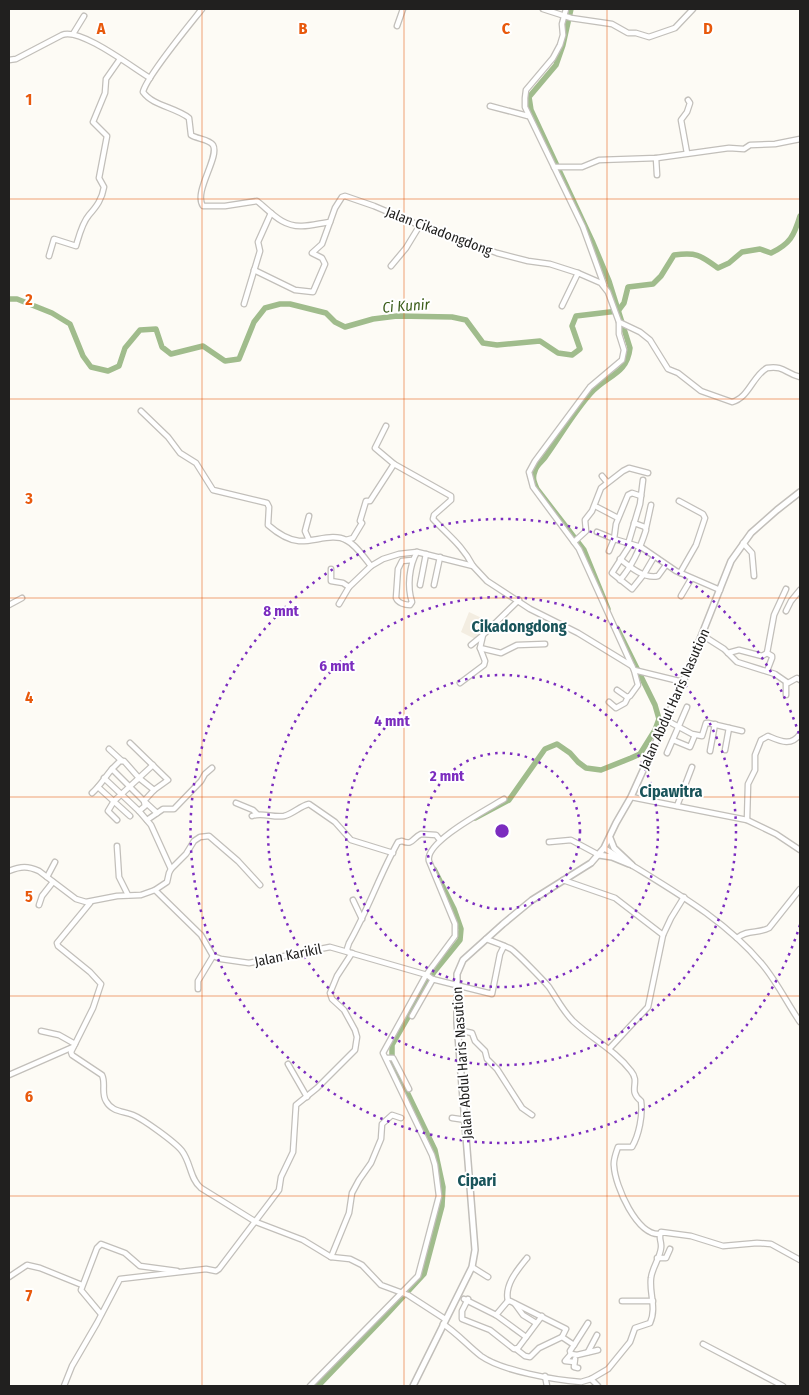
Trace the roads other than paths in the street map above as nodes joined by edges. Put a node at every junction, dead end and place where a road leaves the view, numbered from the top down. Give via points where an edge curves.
1 (202, 9) edge
2 (403, 9) edge
3 (543, 9) edge
4 (566, 9) edge
5 (693, 9) edge
6 (84, 16) dead end
7 (564, 16) junction
8 (397, 26) dead end
9 (73, 34) junction
10 (120, 59) junction
11 (9, 60) edge
12 (150, 78) junction
13 (688, 100) dead end
14 (490, 106) dead end
15 (528, 116) junction
16 (800, 139) edge
17 (687, 153) junction
18 (656, 158) junction
19 (556, 167) junction
20 (657, 175) dead end
21 (271, 214) junction
22 (330, 222) junction
23 (420, 225) junction
24 (49, 256) dead end
25 (391, 266) dead end
26 (254, 270) junction
27 (578, 273) junction
28 (604, 286) junction
29 (244, 304) dead end
30 (562, 306) dead end
31 (620, 323) junction
32 (800, 377) edge
33 (141, 411) dead end
34 (386, 426) dead end
35 (394, 464) junction
36 (648, 473) dead end
37 (602, 476) dead end
38 (643, 480) dead end
39 (607, 482) junction
40 (800, 492) edge
41 (641, 496) junction
42 (679, 501) dead end
43 (651, 505) dead end
44 (597, 507) dead end
45 (309, 516) dead end
46 (618, 518) junction
47 (634, 523) junction
48 (646, 528) junction
49 (597, 532) dead end
50 (614, 539) junction
51 (309, 540) junction
52 (346, 540) junction
53 (576, 540) junction
54 (744, 543) junction
55 (629, 544) junction
56 (641, 547) junction
57 (609, 551) dead end
58 (417, 552) junction
59 (426, 554) junction
60 (654, 557) junction
61 (440, 558) junction
62 (620, 559) junction
63 (412, 560) junction
64 (666, 565) junction
65 (371, 566) junction
66 (473, 566) junction
67 (630, 568) junction
68 (331, 569) dead end
69 (680, 573) junction
70 (644, 574) junction
71 (754, 576) dead end
72 (692, 579) junction
73 (620, 580) junction
74 (420, 585) dead end
75 (434, 585) dead end
76 (350, 587) junction
77 (786, 589) dead end
78 (720, 590) junction
79 (800, 590) edge
80 (681, 596) dead end
81 (22, 598) dead end
82 (519, 600) junction
83 (9, 604) edge
84 (339, 604) dead end
85 (786, 612) dead end
86 (483, 635) junction
87 (702, 635) junction
88 (545, 644) dead end
89 (471, 645) dead end
90 (480, 648) junction
91 (728, 653) junction
92 (767, 653) junction
93 (635, 669) junction
94 (767, 671) junction
95 (800, 680) edge
96 (683, 682) junction
97 (460, 683) dead end
98 (786, 683) junction
99 (617, 690) dead end
100 (786, 695) dead end
101 (628, 697) junction
102 (610, 702) dead end
103 (688, 707) dead end
104 (666, 720) junction
105 (715, 724) junction
106 (678, 727) junction
107 (729, 728) junction
108 (742, 731) dead end
109 (800, 734) edge
110 (695, 735) junction
111 (702, 736) junction
112 (713, 738) junction
113 (673, 740) junction
114 (130, 743) dead end
115 (109, 749) dead end
116 (725, 750) dead end
117 (710, 751) dead end
118 (667, 753) dead end
119 (122, 761) junction
120 (153, 766) junction
121 (692, 767) dead end
122 (212, 768) dead end
123 (112, 769) junction
124 (104, 778) junction
125 (139, 778) junction
126 (131, 786) junction
127 (98, 787) junction
128 (154, 790) junction
129 (92, 793) dead end
130 (122, 794) junction
131 (631, 797) junction
132 (504, 799) dead end
133 (114, 801) junction
134 (144, 801) junction
135 (236, 803) dead end
136 (677, 806) junction
137 (139, 811) junction
138 (157, 813) junction
139 (130, 816) dead end
140 (117, 820) dead end
141 (147, 820) junction
142 (747, 820) junction
143 (610, 838) junction
144 (440, 840) junction
145 (549, 842) dead end
146 (117, 846) dead end
147 (604, 848) junction
148 (800, 850) edge
149 (393, 853) junction
150 (599, 855) junction
151 (55, 862) dead end
152 (632, 865) junction
153 (171, 869) junction
154 (9, 870) edge
155 (49, 875) junction
156 (563, 880) junction
157 (53, 882) junction
158 (260, 884) dead end
159 (800, 889) edge
160 (155, 890) junction
161 (128, 895) junction
162 (684, 897) junction
163 (353, 900) dead end
164 (90, 903) junction
165 (40, 905) dead end
166 (362, 919) junction
167 (663, 935) junction
168 (737, 938) junction
169 (486, 939) junction
170 (504, 946) junction
171 (350, 952) junction
172 (213, 956) junction
173 (426, 975) junction
174 (432, 979) junction
175 (456, 984) junction
176 (198, 989) dead end
177 (412, 1016) dead end
178 (800, 1022) edge
179 (458, 1030) junction
180 (41, 1031) dead end
181 (74, 1046) junction
182 (609, 1049) junction
183 (390, 1058) junction
184 (288, 1064) dead end
185 (9, 1075) edge
186 (409, 1089) dead end
187 (307, 1097) junction
188 (532, 1115) dead end
189 (401, 1118) dead end
190 (452, 1118) dead end
191 (466, 1120) junction
192 (256, 1221) junction
193 (660, 1234) junction
194 (670, 1249) dead end
195 (330, 1257) junction
196 (527, 1258) dead end
197 (657, 1258) junction
198 (800, 1260) edge
199 (472, 1267) junction
200 (184, 1272) junction
201 (9, 1277) edge
202 (488, 1277) dead end
203 (82, 1285) junction
204 (404, 1294) junction
205 (456, 1296) junction
206 (466, 1300) junction
207 (508, 1301) junction
208 (622, 1301) dead end
209 (653, 1301) junction
210 (515, 1302) junction
211 (102, 1314) junction
212 (496, 1314) junction
213 (542, 1316) junction
214 (444, 1321) junction
215 (569, 1323) dead end
216 (588, 1323) dead end
217 (536, 1324) junction
218 (566, 1329) junction
219 (597, 1335) dead end
220 (526, 1337) junction
221 (562, 1337) junction
222 (703, 1344) dead end
223 (574, 1345) junction
224 (516, 1349) junction
225 (598, 1350) dead end
226 (588, 1352) junction
227 (573, 1355) junction
228 (574, 1362) junction
229 (578, 1368) dead end
230 (545, 1376) junction
231 (591, 1379) junction
232 (64, 1386) edge
233 (310, 1386) edge
234 (413, 1386) edge
235 (547, 1386) edge
236 (598, 1386) edge
237 (783, 1386) edge

1 - 12 street
2 - 8 street
3 - 7 street
4 - 7 street
5 - 7 street via 675,28 652,37 628,33 612,24
6 - 9 street
7 - 15 street via 560,46 526,90
9 - 10 street via 94,42
9 - 11 street via 66,33
10 - 12 street
10 - 24 street via 106,79 106,93 93,122 107,136 99,178 104,186 101,198 88,216 76,246 54,239
12 - 21 street via 144,87 145,94 156,103 180,111 189,118 192,135 213,145 201,204 217,207 257,201
13 - 17 street via 690,103 681,119
14 - 15 street
15 - 19 street
16 - 17 street via 776,144 750,144 744,149
17 - 18 street
18 - 19 street via 599,160 583,167
18 - 20 street
19 - 28 street via 583,227
21 - 22 street via 294,226
21 - 26 street via 258,242 261,249
22 - 23 street, Jalan Cikadongdong via 343,196
22 - 26 street via 322,244 312,253 325,263 313,292 293,289
23 - 25 street
23 - 27 street, Jalan Cikadongdong via 497,253
26 - 29 street
27 - 28 street, Jalan Cikadongdong
27 - 30 street
28 - 31 street
31 - 32 street via 650,340 668,369 701,391 732,402 740,398 767,368 782,367
31 - 53 street via 619,334 624,350 622,360 590,387 529,472 533,487
33 - 51 street via 180,453 196,463 213,490 267,503 269,527 295,540
34 - 35 street via 374,447
35 - 52 street via 366,501 362,524 353,538
35 - 66 street via 451,496 433,519 451,535
36 - 39 street via 629,468
37 - 39 street
38 - 41 street
39 - 53 street via 584,520 586,530
40 - 54 main road, Jalan Abdul Haris Nasution via 750,533
41 - 46 street via 629,494
41 - 47 street
42 - 69 street via 705,518 696,545
43 - 48 street
44 - 46 street
45 - 51 street via 305,531
46 - 50 street
47 - 48 street
47 - 55 street
48 - 56 street
49 - 50 street
50 - 55 street
50 - 57 street
51 - 52 street
52 - 65 street
53 - 93 street
54 - 71 street via 752,553
54 - 78 main road, Jalan Abdul Haris Nasution via 731,561
55 - 56 street
55 - 62 street
56 - 60 street
56 - 67 street
58 - 59 street
58 - 63 street
58 - 65 street via 398,554
59 - 61 street
59 - 74 street
60 - 64 street
60 - 70 street
61 - 66 street
61 - 75 street
62 - 67 street
62 - 73 street via 612,573
63 - 63 street via 409,591 412,602 407,605 396,598 398,569 402,561
64 - 69 street
64 - 70 street via 656,577
65 - 76 street
66 - 82 street via 487,581
67 - 70 street
67 - 73 street
68 - 76 street via 331,581
69 - 72 street
70 - 73 street via 633,588
72 - 78 street
72 - 80 street
76 - 84 street
77 - 92 street via 774,615
78 - 87 main road, Jalan Abdul Haris Nasution
79 - 85 street
81 - 83 street
82 - 86 street
82 - 93 street
86 - 89 street
86 - 90 street
87 - 91 street
87 - 96 main road, Jalan Abdul Haris Nasution
88 - 90 street via 517,645 501,653
90 - 97 street via 485,663
91 - 92 street via 739,650 762,656
91 - 94 street via 740,664
92 - 94 street via 772,656
93 - 96 street
93 - 101 street via 638,685
94 - 98 street
95 - 98 street via 797,678
96 - 104 main road, Jalan Abdul Haris Nasution
98 - 100 street
99 - 101 street
101 - 102 street via 616,708
103 - 106 street
104 - 106 street
104 - 131 main road, Jalan Abdul Haris Nasution
105 - 107 street
105 - 111 street via 706,723
105 - 112 street
106 - 110 street
106 - 113 street
107 - 108 street
107 - 116 street
109 - 142 street via 791,742 768,736 761,740 755,755 755,770 748,784
110 - 111 street
110 - 113 street via 690,747
111 - 112 street
112 - 117 street
113 - 118 street
114 - 120 street
115 - 119 street
119 - 123 street
119 - 125 street
120 - 125 street
120 - 128 street via 168,780
121 - 136 street
122 - 138 street via 174,809 163,809
123 - 124 street
123 - 126 street
124 - 127 street
124 - 130 street
125 - 126 street
125 - 128 street
126 - 130 street
126 - 134 street
127 - 129 street
127 - 133 street
128 - 134 street
130 - 133 street
130 - 137 street
131 - 136 street
131 - 143 main road, Jalan Abdul Haris Nasution
132 - 144 street
133 - 139 street
133 - 140 street via 108,811
134 - 137 street via 145,806
134 - 138 street
135 - 149 street via 253,810 255,815 268,816 287,815 309,804 336,823 351,839
136 - 142 street
137 - 141 street
138 - 141 street
141 - 153 street
142 - 148 street
143 - 147 main road, Jalan Abdul Haris Nasution
143 - 152 main road via 614,848
144 - 149 street via 436,834 421,834 410,843 399,841
144 - 173 street via 428,858 455,924 456,934
145 - 150 street via 571,840
146 - 161 street via 119,877
147 - 150 main road, Jalan Abdul Haris Nasution
147 - 152 street
149 - 166 street
150 - 152 main road via 612,856
150 - 156 main road, Jalan Abdul Haris Nasution
151 - 155 street
152 - 162 street
153 - 158 street via 194,841 200,836 209,836
153 - 160 street via 167,882
154 - 155 street via 28,866
155 - 157 street
156 - 167 street via 615,898
156 - 169 main road, Jalan Abdul Haris Nasution via 532,900
157 - 164 street via 76,899
157 - 165 street via 42,896
159 - 168 street via 769,928 744,933
160 - 161 street
160 - 172 street via 200,935
161 - 164 street
162 - 167 street
162 - 168 street
163 - 166 street
164 - 181 street via 57,943 101,984
166 - 171 street via 349,943 347,949
167 - 182 street via 648,1007
168 - 178 street via 763,965
169 - 170 street
169 - 175 main road, Jalan Abdul Haris Nasution via 463,960
170 - 175 street via 493,993
170 - 182 street via 515,952 545,982 572,1020
171 - 172 street, Jalan Karikil via 326,947 249,963
171 - 173 street, Jalan Karikil
171 - 187 street via 330,993 355,1030 355,1050
172 - 176 street via 198,981
173 - 174 street
173 - 183 street via 383,1053
174 - 175 street
174 - 177 street
175 - 179 main road, Jalan Abdul Haris Nasution
179 - 188 street via 472,1033 522,1108
179 - 191 main road, Jalan Abdul Haris Nasution
180 - 181 street via 60,1035
181 - 185 street
181 - 192 street via 72,1055 102,1075 104,1096 111,1107 142,1120 179,1148 198,1185
182 - 193 street via 634,1075 634,1093 642,1103 634,1144 632,1147 618,1146 614,1167 637,1222 652,1234
183 - 186 street
183 - 204 street via 432,1155 439,1193 419,1274
184 - 187 street
187 - 192 street via 296,1107 293,1152 281,1177 280,1187
189 - 195 street via 392,1115 382,1124 381,1139 371,1164 352,1194 349,1213
190 - 191 street
191 - 199 main road, Jalan Abdul Haris Nasution via 475,1240
192 - 195 street via 303,1240
192 - 200 street via 219,1269
193 - 197 street via 661,1248
193 - 198 street via 691,1236 723,1246 771,1244
194 - 197 street via 666,1258
195 - 204 street via 350,1259 362,1265 381,1284
196 - 207 street via 512,1277
197 - 209 street via 651,1278
199 - 202 street
199 - 205 main road, Jalan Abdul Haris Nasution
200 - 203 street via 140,1266 125,1253 101,1244
200 - 211 street via 120,1279
201 - 203 street via 27,1265
203 - 211 street via 82,1292
204 - 214 street
204 - 233 street
205 - 206 street
205 - 214 main road, Jalan Abdul Haris Nasution
206 - 212 street
206 - 224 street via 462,1319 490,1330
207 - 210 street
207 - 212 street
208 - 209 street
209 - 231 street via 650,1323 635,1328 630,1342 613,1363
210 - 213 street
210 - 217 street via 523,1315
211 - 232 street
212 - 220 street
213 - 217 street
213 - 218 street
214 - 230 street via 486,1359 505,1368
214 - 234 main road, Jalan Abdul Haris Nasution
215 - 218 street
216 - 223 street
217 - 220 street
218 - 221 street
219 - 226 street
220 - 224 street
221 - 223 street
221 - 224 street via 539,1348 530,1357
222 - 237 street
223 - 227 street via 570,1351
225 - 226 street
226 - 227 street
227 - 228 street
227 - 228 street via 565,1361
228 - 229 street via 574,1368
230 - 231 street via 581,1382
230 - 235 street
231 - 236 street

